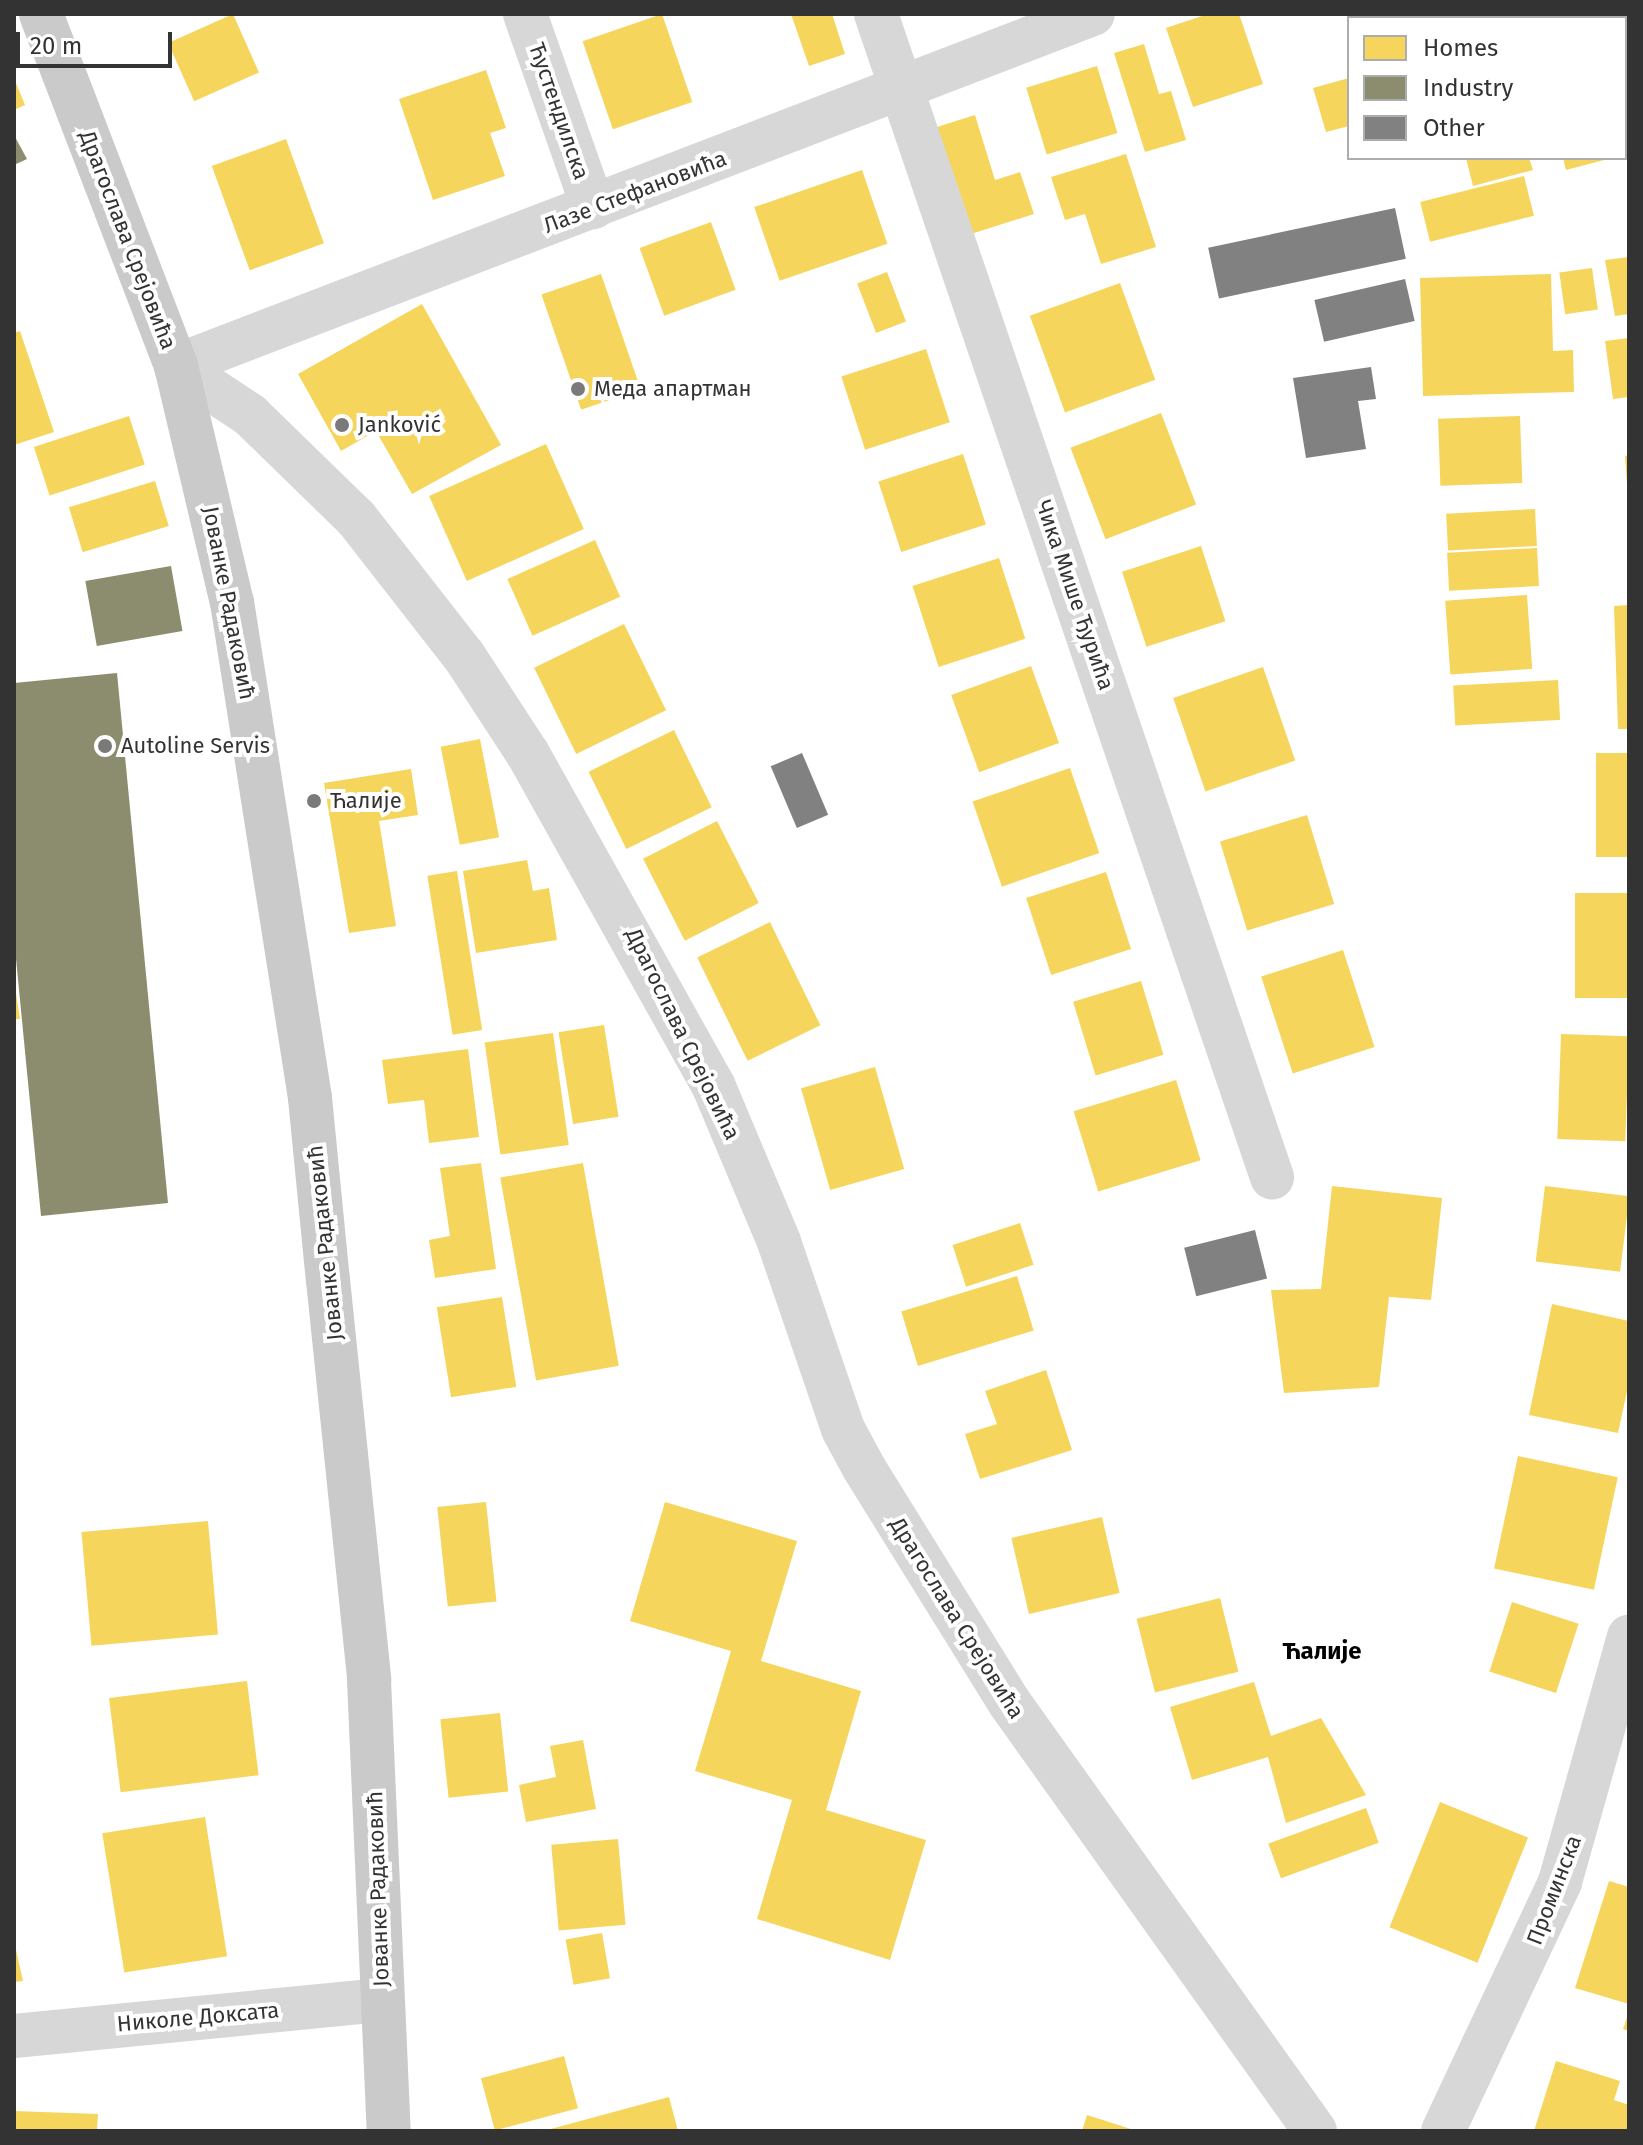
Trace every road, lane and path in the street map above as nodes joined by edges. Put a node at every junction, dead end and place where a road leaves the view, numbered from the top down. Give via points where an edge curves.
1 (41, 14) edge
2 (525, 14) edge
3 (876, 14) edge
4 (1093, 14) edge
5 (903, 91) junction
6 (593, 207) junction
7 (176, 366) junction
8 (1272, 1177) dead end
9 (1629, 1636) edge
10 (382, 2000) junction
11 (14, 2036) edge
12 (389, 2131) edge
13 (1315, 2131) edge
14 (1443, 2131) edge

1 - 7 main road, Драгослава Срејовића
2 - 6 street, Ћустендилска
3 - 5 street, Чика Мише Ђурића
4 - 5 street, Лазе Стефановића
5 - 6 street, Лазе Стефановића
5 - 8 street, Чика Мише Ђурића
6 - 7 street, Лазе Стефановића
7 - 10 main road, Јованке Радаковић via 232,602 310,1098 369,1680
7 - 13 street, Драгослава Срејовића via 250,415 356,518 464,656 528,754 714,1087 779,1242 843,1429 864,1468 1009,1702
9 - 14 street, Проминска via 1560,1882
10 - 11 street, Николе Доксата
10 - 12 main road, Јованке Радаковић

